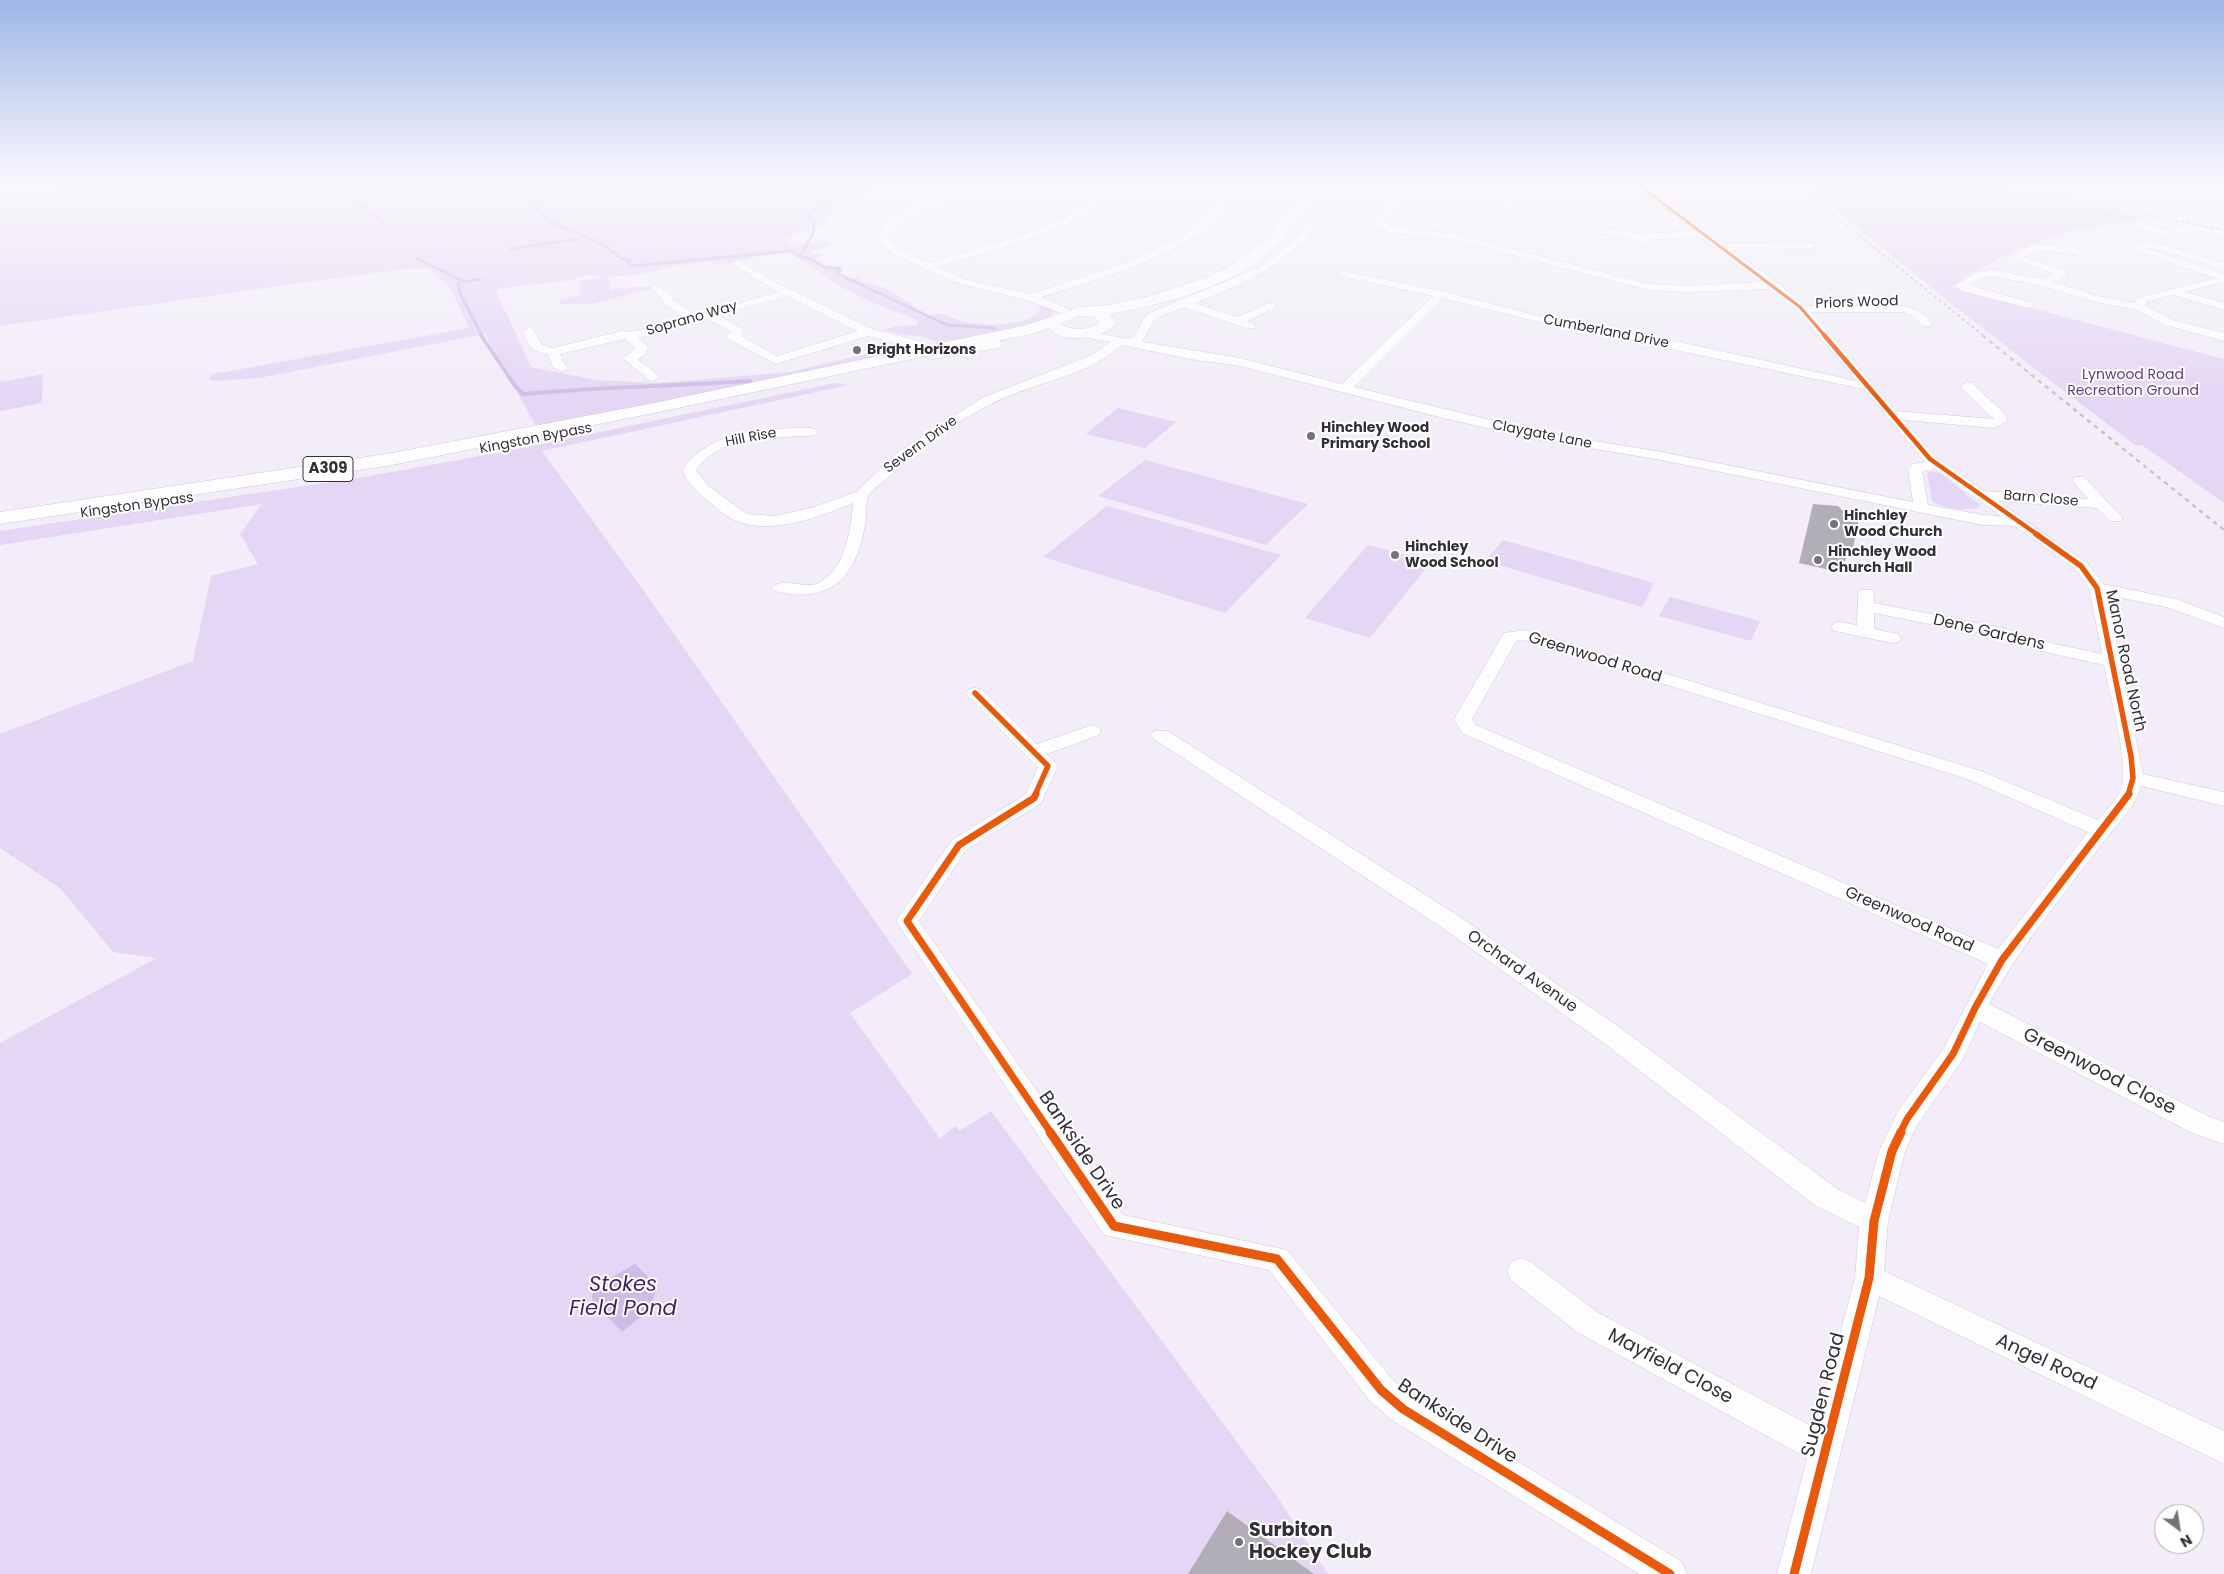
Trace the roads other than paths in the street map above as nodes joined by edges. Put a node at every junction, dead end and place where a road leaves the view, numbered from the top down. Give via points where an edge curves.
1 (908, 256) edge
2 (958, 256) edge
3 (1147, 256) edge
4 (1253, 256) edge
5 (1264, 256) edge
6 (1280, 256) edge
7 (1530, 256) edge
8 (1735, 256) edge
9 (2018, 256) edge
10 (2159, 256) edge
11 (2192, 256) edge
12 (738, 264) dead end
13 (929, 266) junction
14 (2224, 266) edge
15 (2063, 273) junction
16 (1344, 274) dead end
17 (2076, 276) dead end
18 (2224, 278) edge
19 (2044, 283) junction
20 (1774, 285) junction
21 (654, 288) dead end
22 (789, 292) junction
23 (2172, 292) junction
24 (1441, 294) junction
25 (1031, 297) junction
26 (1916, 302) dead end
27 (1184, 303) junction
28 (2029, 305) dead end
29 (1271, 306) dead end
30 (1800, 307) junction
31 (2140, 307) junction
32 (2224, 307) edge
33 (1069, 313) junction
34 (1089, 313) junction
35 (708, 314) junction
36 (1238, 321) junction
37 (698, 322) junction
38 (1052, 322) junction
39 (1927, 324) dead end
40 (1107, 325) junction
41 (1250, 326) dead end
42 (529, 331) dead end
43 (868, 332) junction
44 (1075, 333) junction
45 (629, 336) junction
46 (2224, 336) edge
47 (892, 339) junction
48 (1123, 341) junction
49 (998, 344) junction
50 (933, 349) junction
51 (553, 352) junction
52 (562, 368) dead end
53 (627, 375) dead end
54 (1869, 386) junction
55 (1967, 386) dead end
56 (1346, 388) junction
57 (1892, 415) junction
58 (810, 432) dead end
59 (1937, 465) junction
60 (2079, 480) dead end
61 (1981, 494) junction
62 (861, 495) junction
63 (2101, 504) junction
64 (1921, 507) junction
65 (2013, 516) junction
66 (0, 518) edge
67 (2115, 518) dead end
68 (0, 526) edge
69 (780, 588) dead end
70 (2097, 588) junction
71 (2224, 623) edge
72 (1840, 627) dead end
73 (1865, 632) junction
74 (1892, 638) dead end
75 (2111, 661) junction
76 (975, 693) dead end
77 (1092, 731) dead end
78 (1161, 735) dead end
79 (1035, 752) junction
80 (2133, 778) junction
81 (2224, 799) edge
82 (2102, 830) junction
83 (2002, 960) junction
84 (1974, 1008) junction
85 (2224, 1133) edge
86 (1874, 1221) junction
87 (1522, 1271) dead end
88 (1869, 1278) junction
89 (2224, 1448) edge
90 (1826, 1451) junction
91 (1670, 1574) edge
92 (1794, 1574) edge

1 - 13 street
2 - 13 street
3 - 25 street
4 - 34 highway via 1204,282 1167,296
5 - 40 highway via 1200,290
6 - 27 street, Severn Drive via 1263,269
7 - 20 street via 1649,287 1687,289
8 - 20 street, Manor Road North
9 - 15 street
10 - 18 street
11 - 14 street
12 - 22 street
13 - 25 street via 976,286
15 - 17 street
15 - 19 street
16 - 24 street, Cumberland Drive
18 - 23 street
19 - 28 street via 1994,273 1980,274 1960,285
19 - 31 street via 2095,299
20 - 30 street, Manor Road North
21 - 37 street via 666,295 668,302
22 - 35 street, Soprano Way
22 - 43 street
23 - 31 street via 2141,300
23 - 32 street
24 - 54 street, Cumberland Drive via 1535,318
24 - 56 street
25 - 33 street
26 - 30 street, Priors Wood
27 - 36 street
27 - 48 street, Severn Drive via 1151,316 1139,338
29 - 36 street
30 - 39 street via 1905,309
30 - 54 street, Manor Road North
31 - 46 street via 2165,321
33 - 34 highway
33 - 38 highway, Kingston Bypass
34 - 40 highway via 1105,317
35 - 37 street, Soprano Way
35 - 43 street via 737,330 738,333 726,336 776,360
36 - 41 street
37 - 45 street, Soprano Way
38 - 44 highway via 1058,329
38 - 50 highway, Kingston Bypass / A309
40 - 44 highway, Kingston Bypass
40 - 48 street
42 - 51 street via 532,343
43 - 47 street
44 - 48 street, Claygate Lane
44 - 49 highway, Kingston Bypass / A309
45 - 51 street
45 - 53 street, Soprano Way via 642,347 641,352 629,358 649,374
47 - 50 street
47 - 50 street via 916,340
48 - 56 street, Claygate Lane via 1240,362
48 - 62 street, Severn Drive via 1096,358 987,401 903,455
49 - 50 street via 933,355
49 - 68 highway, Kingston Bypass / A309 via 404,464
50 - 66 highway, Kingston Bypass / A309 via 392,459
51 - 52 street
54 - 57 street, Manor Road North
55 - 57 street via 2002,422 1994,424
56 - 64 street, Claygate Lane via 1540,436 1656,455
57 - 59 street, Manor Road North
58 - 62 street, Hill Rise via 783,432 728,441 705,450 689,470 693,481 734,514 746,519 802,516
59 - 61 street, Manor Road North
59 - 64 street via 1916,469
60 - 63 street, Barn Close
61 - 63 street, Barn Close
61 - 65 street, Manor Road North
62 - 69 street via 852,553 844,571 830,583 812,590 799,592
63 - 67 street, Barn Close
64 - 65 street, Claygate Lane via 1969,516
65 - 70 street, Manor Road North via 2081,566
70 - 71 street via 2170,603
70 - 75 street, Manor Road North
72 - 73 street
73 - 74 street
73 - 75 street, Dene Gardens via 1867,600
75 - 80 street, Manor Road North via 2128,734
76 - 79 street, Bankside Drive
77 - 79 street
78 - 86 street, Orchard Avenue via 1452,923 1610,1034 1826,1197
79 - 91 street, Bankside Drive via 1048,766 1034,798 959,845 907,921 1114,1226 1277,1259 1381,1390 1403,1409
80 - 81 street
80 - 82 street, Manor Road North via 2130,792
82 - 83 street, Manor Road North
82 - 83 street, Greenwood Road via 1974,775 1525,635 1510,637 1463,719 1469,729
83 - 84 street, Manor Road North
84 - 85 street, Greenwood Close via 2201,1125
84 - 86 street, Manor Road North via 1953,1054 1907,1119 1892,1151
86 - 88 street, Sugden Road
87 - 90 street, Mayfield Close via 1587,1322
88 - 89 street, Angel Road
88 - 90 street, Sugden Road
90 - 92 street, Sugden Road

